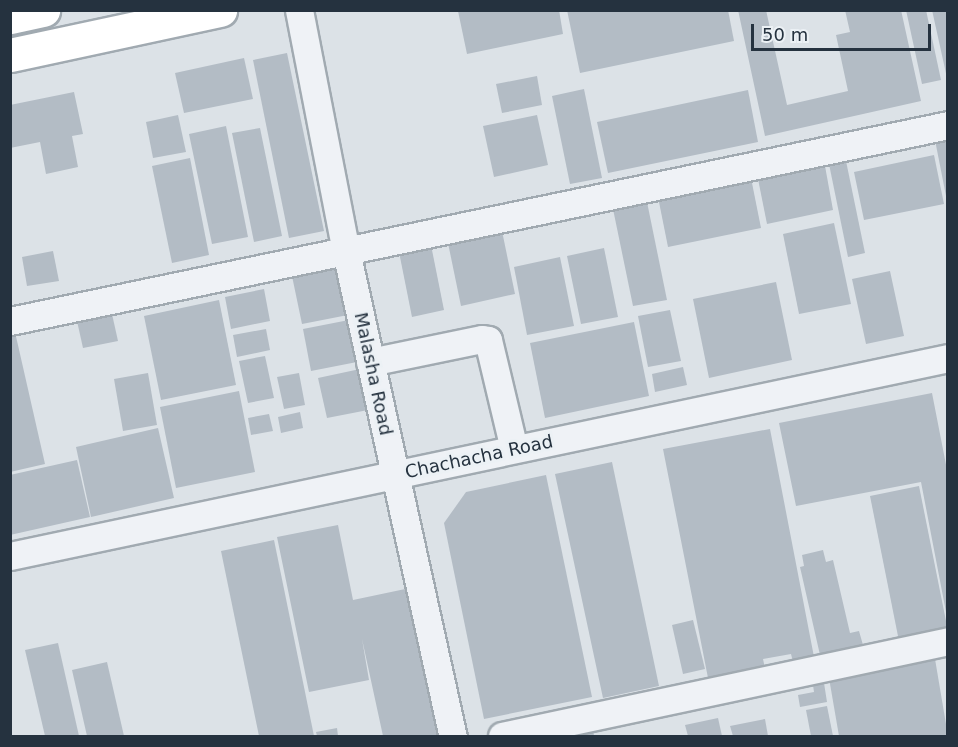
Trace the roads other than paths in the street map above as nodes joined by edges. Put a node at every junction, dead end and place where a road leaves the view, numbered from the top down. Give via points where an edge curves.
1 (220, 10) edge
2 (299, 10) edge
3 (10, 55) edge
4 (948, 125) edge
5 (346, 251) junction
6 (10, 321) edge
7 (948, 358) edge
8 (370, 362) junction
9 (514, 449) junction
10 (395, 475) junction
11 (10, 556) edge
12 (948, 641) edge
13 (453, 736) edge
14 (502, 736) edge

1 - 3 main road
2 - 5 street, Malasha Road
4 - 5 street
5 - 6 street
5 - 8 street, Malasha Road
7 - 9 street, Chachacha Road
8 - 9 street via 488,340
8 - 10 street, Malasha Road
9 - 10 street, Chachacha Road
10 - 11 street, Chachacha Road
10 - 13 street, Malasha Road
12 - 14 street

